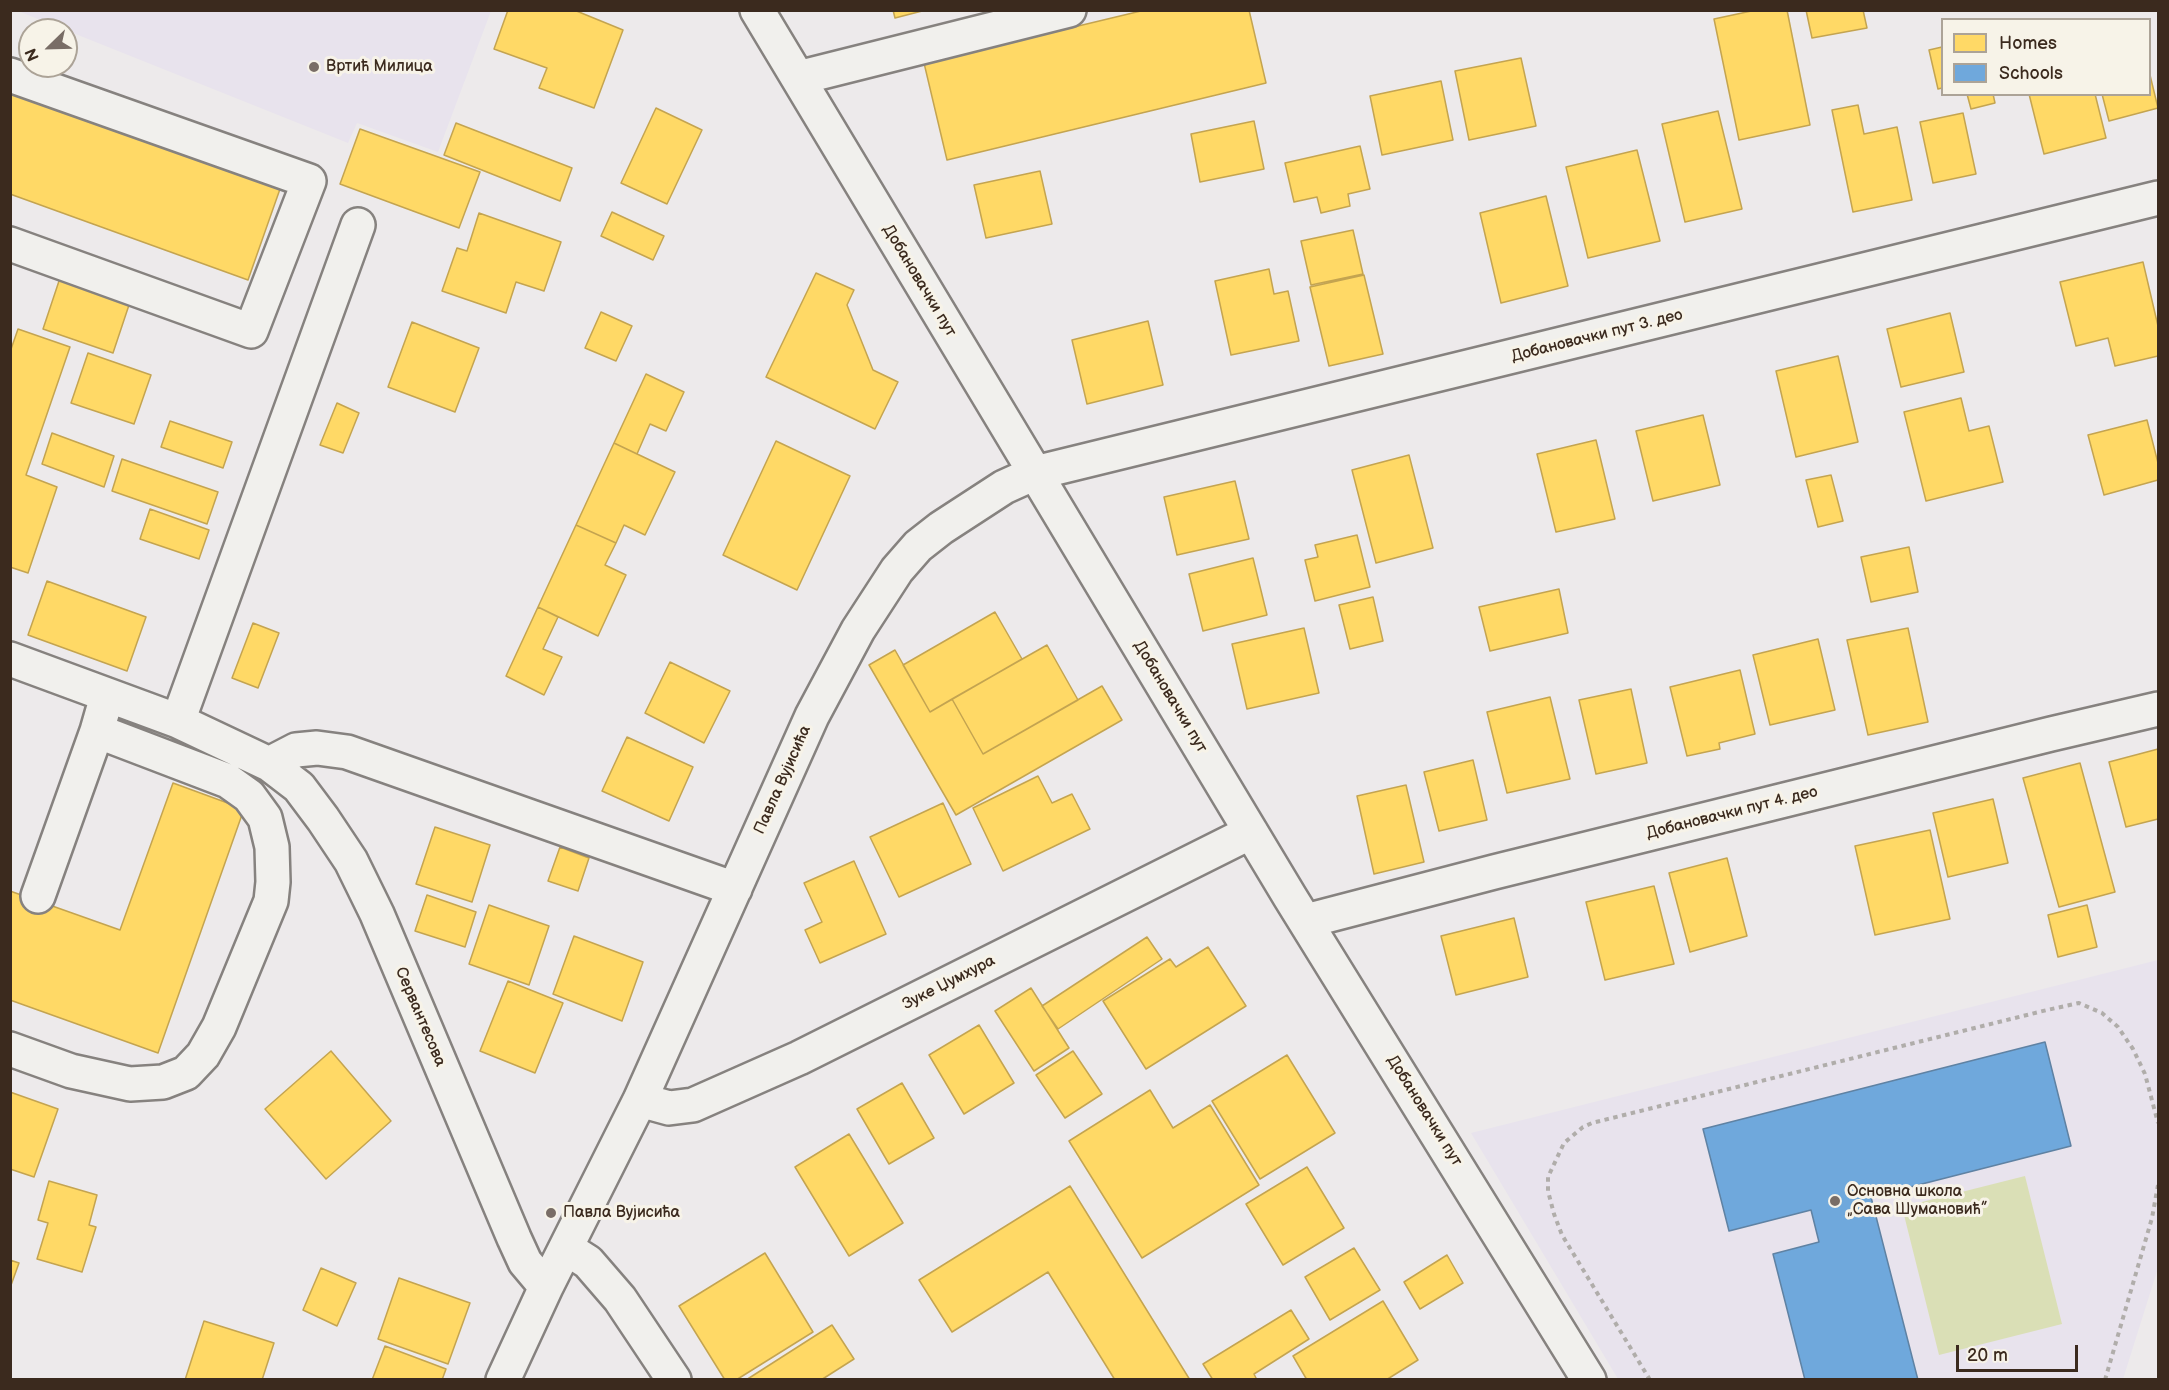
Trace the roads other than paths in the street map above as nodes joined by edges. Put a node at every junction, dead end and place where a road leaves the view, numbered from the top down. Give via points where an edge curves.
1 (757, 10) edge
2 (1070, 10) edge
3 (10, 75) edge
4 (798, 78) junction
5 (2158, 198) edge
6 (358, 225) dead end
7 (10, 243) edge
8 (1035, 473) junction
9 (10, 659) edge
10 (107, 694) junction
11 (2158, 709) edge
12 (178, 721) junction
13 (97, 731) junction
14 (269, 764) junction
15 (1251, 832) junction
16 (735, 889) junction
17 (38, 896) dead end
18 (1306, 921) junction
19 (10, 1050) edge
20 (640, 1100) junction
21 (566, 1248) junction
22 (546, 1287) junction
23 (503, 1380) edge
24 (674, 1380) edge
25 (1589, 1380) edge

1 - 4 street, Добановачки пут
2 - 4 street
3 - 7 street via 309,181 251,331
4 - 8 street, Добановачки пут
5 - 8 street, Добановачки пут 3. део
6 - 12 street
8 - 15 street, Добановачки пут
8 - 16 street, Павла Вујисића via 1004,487 941,528 897,570 858,630 812,716
9 - 10 street, Сервантесова
10 - 12 street, Сервантесова
10 - 13 street
11 - 18 street, Добановачки пут 4. део
12 - 14 street, Сервантесова
13 - 17 street
13 - 19 street via 228,781 249,796 265,818 272,847 272,902 219,1027 203,1056 186,1073 163,1082 130,1084 71,1071
14 - 16 street via 296,750 347,752
14 - 22 street, Сервантесова via 299,787 351,861 525,1263
15 - 18 street, Добановачки пут
15 - 20 street, Зуке Џумхура via 810,1053 693,1105 669,1108
16 - 20 street, Павла Вујисића
18 - 25 street, Добановачки пут
20 - 21 street, Павла Вујисића
21 - 22 street, Павла Вујисића
21 - 24 street via 588,1262 620,1299
22 - 23 street, Павла Вујисића

